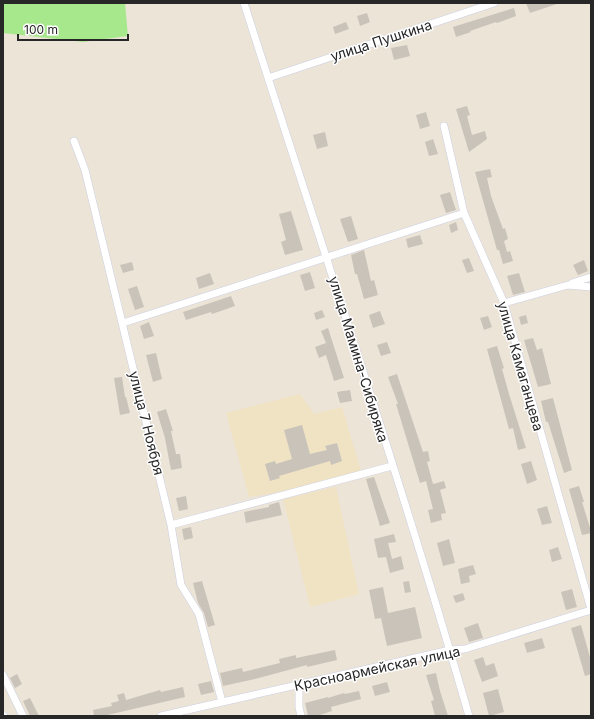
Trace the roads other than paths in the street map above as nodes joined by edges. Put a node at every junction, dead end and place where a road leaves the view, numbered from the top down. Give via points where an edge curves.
1 (244, 3) edge
2 (494, 3) edge
3 (268, 78) junction
4 (444, 126) dead end
5 (74, 140) dead end
6 (464, 213) junction
7 (328, 258) junction
8 (591, 277) edge
9 (568, 285) junction
10 (591, 287) edge
11 (504, 303) junction
12 (123, 323) junction
13 (392, 466) junction
14 (171, 525) junction
15 (591, 610) edge
16 (450, 650) junction
17 (3, 675) edge
18 (299, 685) junction
19 (222, 702) junction
20 (23, 716) edge
21 (161, 716) edge
22 (301, 716) edge
23 (469, 716) edge

1 - 3 street, улица Мамина-Сибиряка
2 - 3 street, улица Пушкина
3 - 7 street, улица Мамина-Сибиряка
4 - 6 street, улица Камаганцева
5 - 12 street, улица 7 Ноября via 85,170
6 - 7 street
6 - 11 street, улица Камаганцева
7 - 12 street
7 - 13 street, улица Мамина-Сибиряка
8 - 9 street
9 - 10 street
9 - 11 street
11 - 15 street, улица Камаганцева
12 - 14 street, улица 7 Ноября
13 - 14 street
13 - 16 street, улица Мамина-Сибиряка
14 - 19 street, улица 7 Ноября via 181,585 198,614
15 - 16 street, Красноармейская улица via 465,649
16 - 18 street, Красноармейская улица
16 - 23 street, улица Мамина-Сибиряка
17 - 20 street
18 - 19 street, Красноармейская улица
18 - 22 street
19 - 21 street, Красноармейская улица

